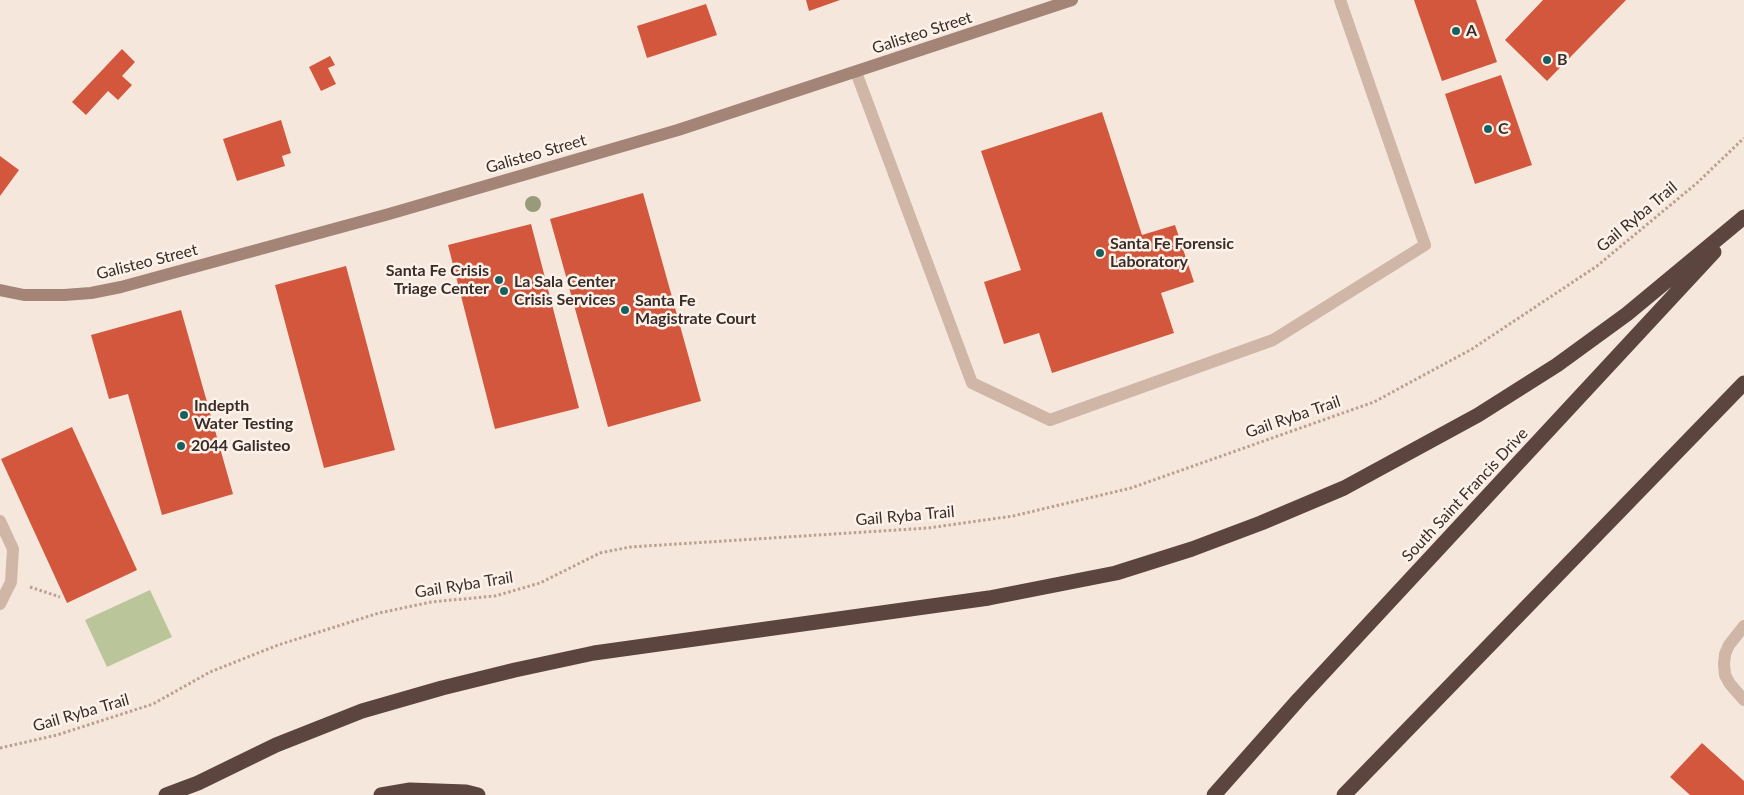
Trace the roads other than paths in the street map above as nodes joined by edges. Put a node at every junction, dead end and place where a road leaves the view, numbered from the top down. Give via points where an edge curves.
1 (1072, 0) edge
2 (1340, 0) edge
3 (856, 72) junction
4 (1744, 219) edge
5 (0, 290) edge
6 (1744, 383) edge
7 (0, 521) edge
8 (0, 604) edge
9 (1744, 626) edge
10 (1744, 700) edge
11 (1426, 711) junction
12 (198, 783) junction
13 (166, 795) edge
14 (181, 795) edge
15 (381, 795) edge
16 (478, 795) edge
17 (1214, 795) edge
18 (1344, 795) edge
19 (1358, 795) edge

1 - 3 street, Galisteo Street
2 - 3 lane via 1425,245 1273,340 1050,420 972,383
3 - 5 street, Galisteo Street via 678,130 121,287 64,296 24,295
4 - 12 highway via 1627,314 1557,365 1478,415 1344,488 1192,549 1116,573 989,598 594,652 515,670 362,711 276,745
4 - 17 highway, South Saint Francis Drive
6 - 11 highway
7 - 8 lane via 13,550 11,582
9 - 10 lane via 1729,645 1724,664 1730,684
11 - 18 highway
11 - 19 highway
12 - 13 highway
12 - 14 highway
15 - 16 highway via 410,790

